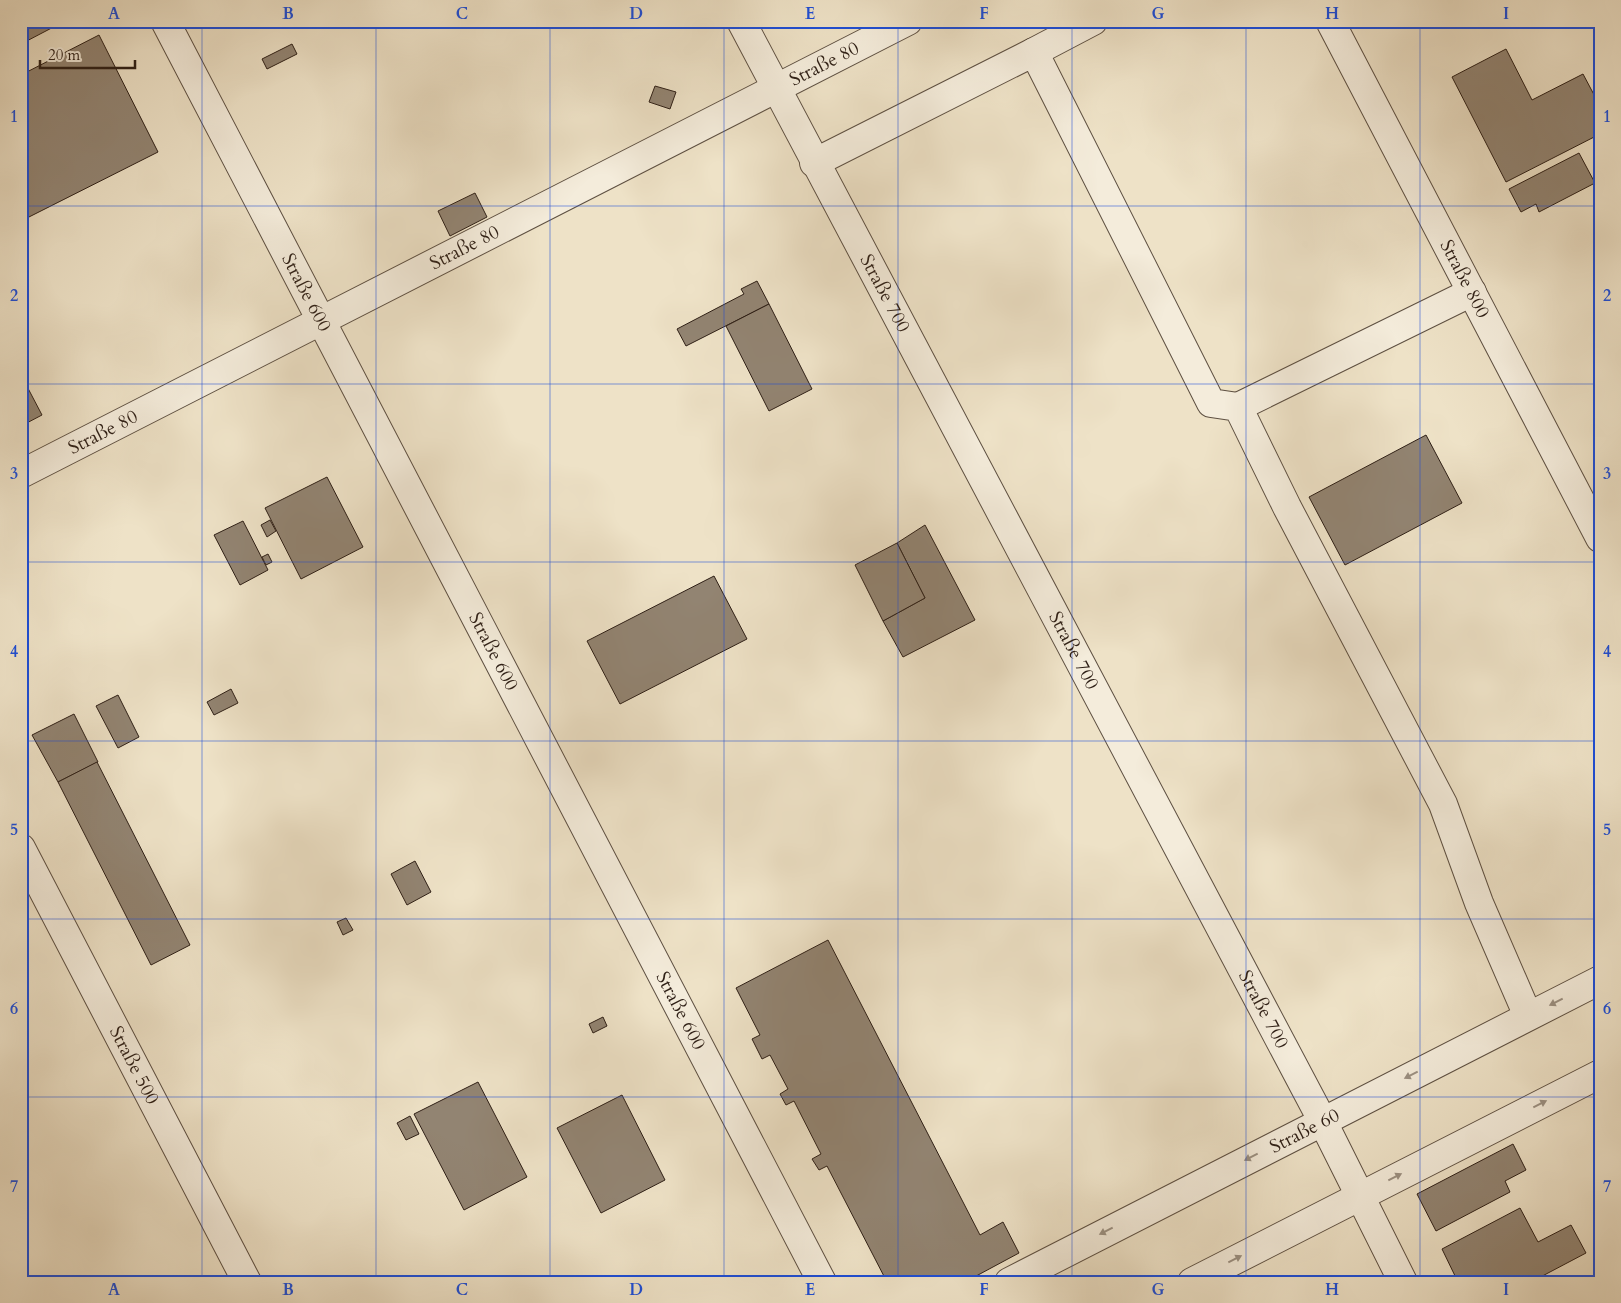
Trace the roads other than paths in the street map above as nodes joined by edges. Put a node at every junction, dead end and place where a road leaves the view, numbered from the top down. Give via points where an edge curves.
1 (165, 21) edge
2 (740, 21) edge
3 (908, 21) edge
4 (1093, 21) edge
5 (1330, 21) edge
6 (1034, 52) junction
7 (776, 89) junction
8 (814, 163) junction
9 (1472, 292) junction
10 (320, 321) junction
11 (1238, 407) junction
12 (21, 474) edge
13 (1600, 538) edge
14 (21, 848) edge
15 (1600, 980) edge
16 (1528, 1016) junction
17 (1600, 1074) edge
18 (1322, 1120) junction
19 (1360, 1195) junction
20 (247, 1282) edge
21 (822, 1282) edge
22 (1009, 1282) edge
23 (1192, 1282) edge
24 (1404, 1282) edge

1 - 10 street, Straße 600
2 - 7 street, Straße 700
3 - 7 street, Straße 80
4 - 6 street
5 - 9 street, Straße 800
6 - 8 street
6 - 11 street via 1210,403
7 - 8 street, Straße 700
7 - 10 street, Straße 80
8 - 18 street, Straße 700
9 - 11 street
9 - 13 street, Straße 800
10 - 12 street, Straße 80
10 - 21 street, Straße 600
11 - 16 street via 1443,804 1480,904
14 - 20 street, Straße 500
15 -> 16 street, Straße 60
16 -> 18 street, Straße 60
19 -> 17 street
18 - 19 street, Straße 700
18 -> 22 street, Straße 60
23 -> 19 street
19 - 24 street, Straße 700

